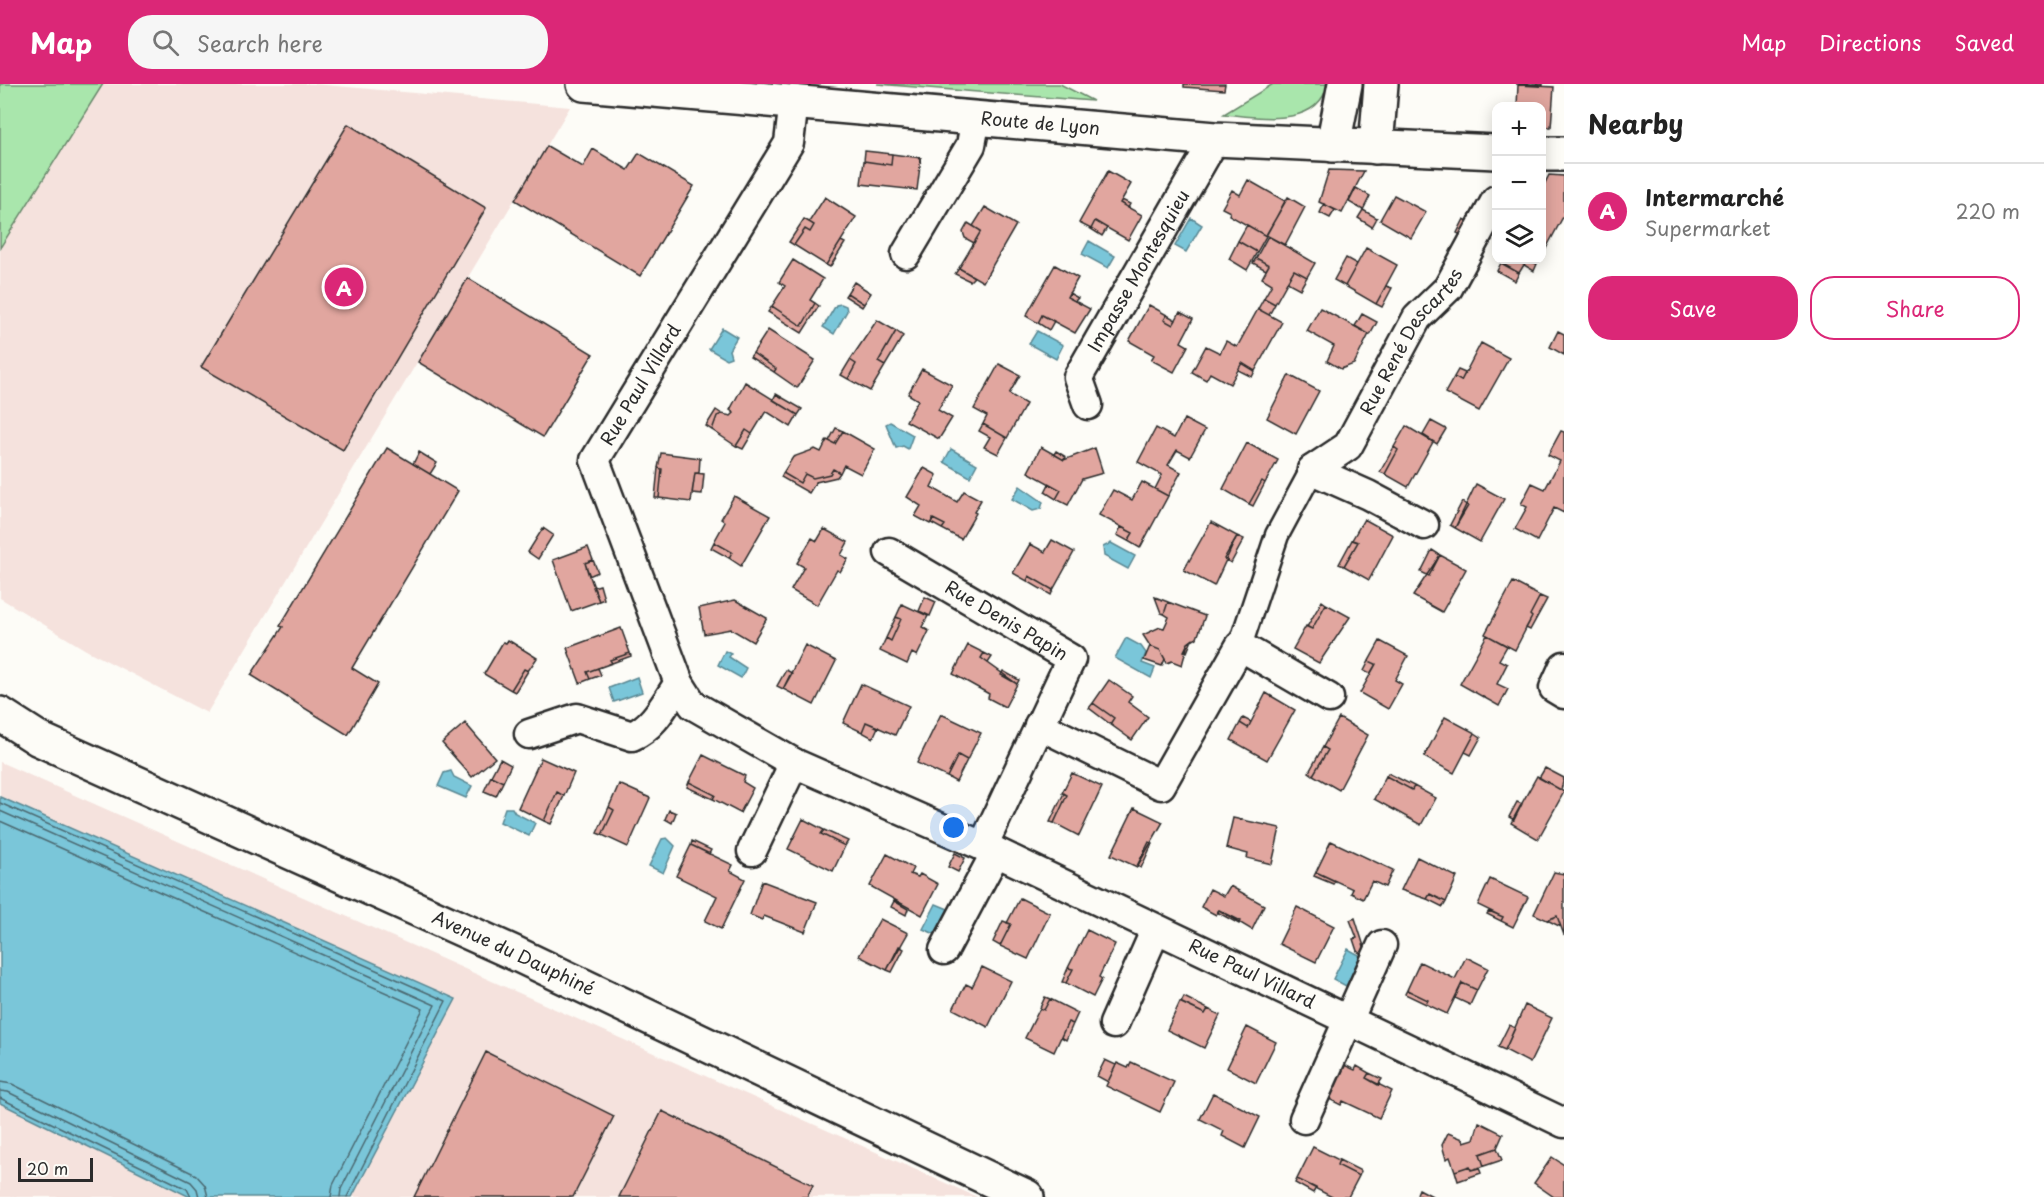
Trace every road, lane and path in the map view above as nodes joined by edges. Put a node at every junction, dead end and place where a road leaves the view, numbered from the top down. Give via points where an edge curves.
1 (584, 84) edge
2 (1345, 84) edge
3 (1381, 84) edge
4 (794, 101) junction
5 (976, 118) junction
6 (1215, 139) junction
7 (1333, 145) junction
8 (1376, 147) junction
9 (1492, 152) edge
10 (1546, 154) edge
11 (1564, 154) edge
12 (1492, 209) edge
13 (906, 254) dead end
14 (1088, 405) dead end
15 (1312, 470) junction
16 (1424, 525) dead end
17 (889, 552) dead end
18 (1240, 646) junction
19 (1564, 666) edge
20 (679, 682) junction
21 (1564, 694) edge
22 (1329, 698) dead end
23 (0, 714) edge
24 (1039, 726) junction
25 (530, 734) dead end
26 (794, 764) junction
27 (990, 849) junction
28 (752, 851) dead end
29 (1156, 929) junction
30 (1382, 945) dead end
31 (944, 950) dead end
32 (1347, 1020) junction
33 (1114, 1024) dead end
34 (1304, 1119) dead end
35 (1564, 1123) edge
36 (1027, 1197) edge

1 - 4 main road, Route de Lyon
2 - 7 main road
3 - 8 main road
4 - 5 main road, Route de Lyon
4 - 20 street, Rue Paul Villard via 789,143 595,460
5 - 6 main road, Route de Lyon
5 - 13 street via 971,145
6 - 7 main road, Route de Lyon
6 - 14 street, Impasse Montesquieu via 1078,377
7 - 8 main road, Route de Lyon
8 - 9 main road, Route de Lyon
10 - 11 main road
12 - 15 street, Rue René Descartes via 1448,288 1417,318 1348,446
15 - 16 street
15 - 18 street, Rue René Descartes via 1277,535
17 - 24 street, Rue Denis Papin via 1071,659
18 - 22 street
18 - 24 street, Rue René Descartes via 1161,785
19 - 21 street via 1554,688
20 - 25 street via 654,721 632,736 577,718
20 - 26 street, Rue Paul Villard via 693,705
23 - 36 main road, Avenue du Dauphiné via 39,739 512,952
24 - 27 street, Rue Denis Papin
26 - 27 street, Rue Paul Villard
26 - 28 street
27 - 29 street, Rue Paul Villard
27 - 31 street
29 - 32 street, Rue Paul Villard
29 - 33 street
30 - 32 street
32 - 34 street
32 - 35 street, Rue Paul Villard

